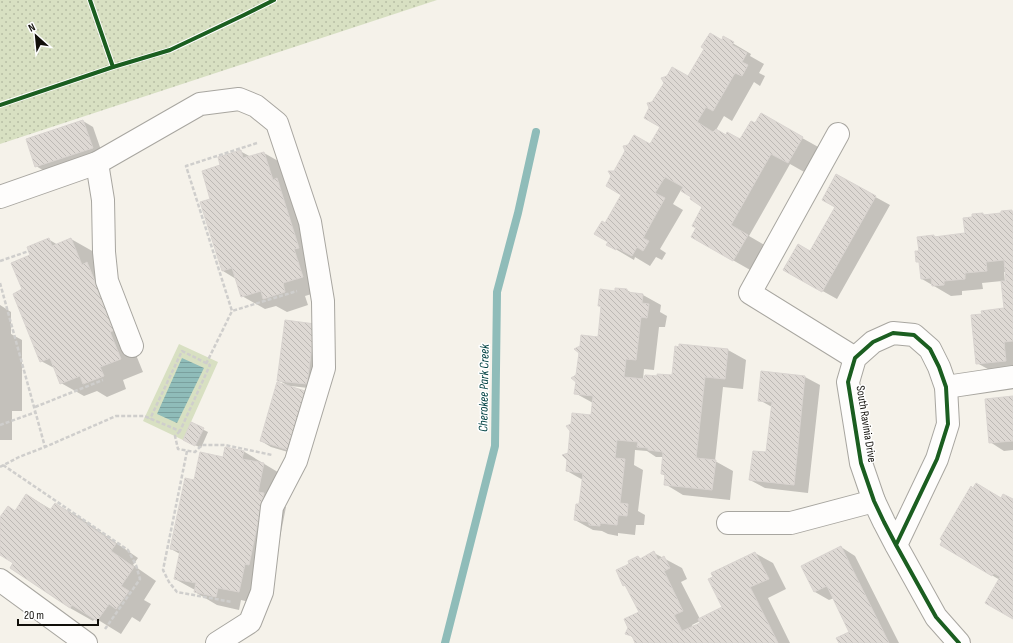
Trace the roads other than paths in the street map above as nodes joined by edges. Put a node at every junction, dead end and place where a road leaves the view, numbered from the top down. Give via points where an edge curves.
1 (838, 134) dead end
2 (97, 163) junction
3 (0, 197) edge
4 (132, 346) dead end
5 (855, 358) junction
6 (1013, 377) edge
7 (946, 387) junction
8 (874, 501) junction
9 (728, 523) dead end
10 (896, 545) junction
11 (0, 580) edge
12 (954, 642) edge
13 (86, 643) edge
14 (217, 643) edge

1 - 5 street via 750,293
2 - 3 street
2 - 4 street via 104,200 107,281
2 - 14 street via 200,104 239,99 256,106 277,123 310,222 323,301 324,368 296,461 272,507 262,592 257,605 250,622
5 - 7 street via 873,342 893,333 914,335 930,349
5 - 8 street, South Ravinia Drive via 848,382 861,463
6 - 7 street
7 - 10 street via 948,424 937,459
8 - 9 street via 791,523
8 - 10 street, South Ravinia Drive
10 - 12 street, South Ravinia Drive via 936,617
11 - 13 street

